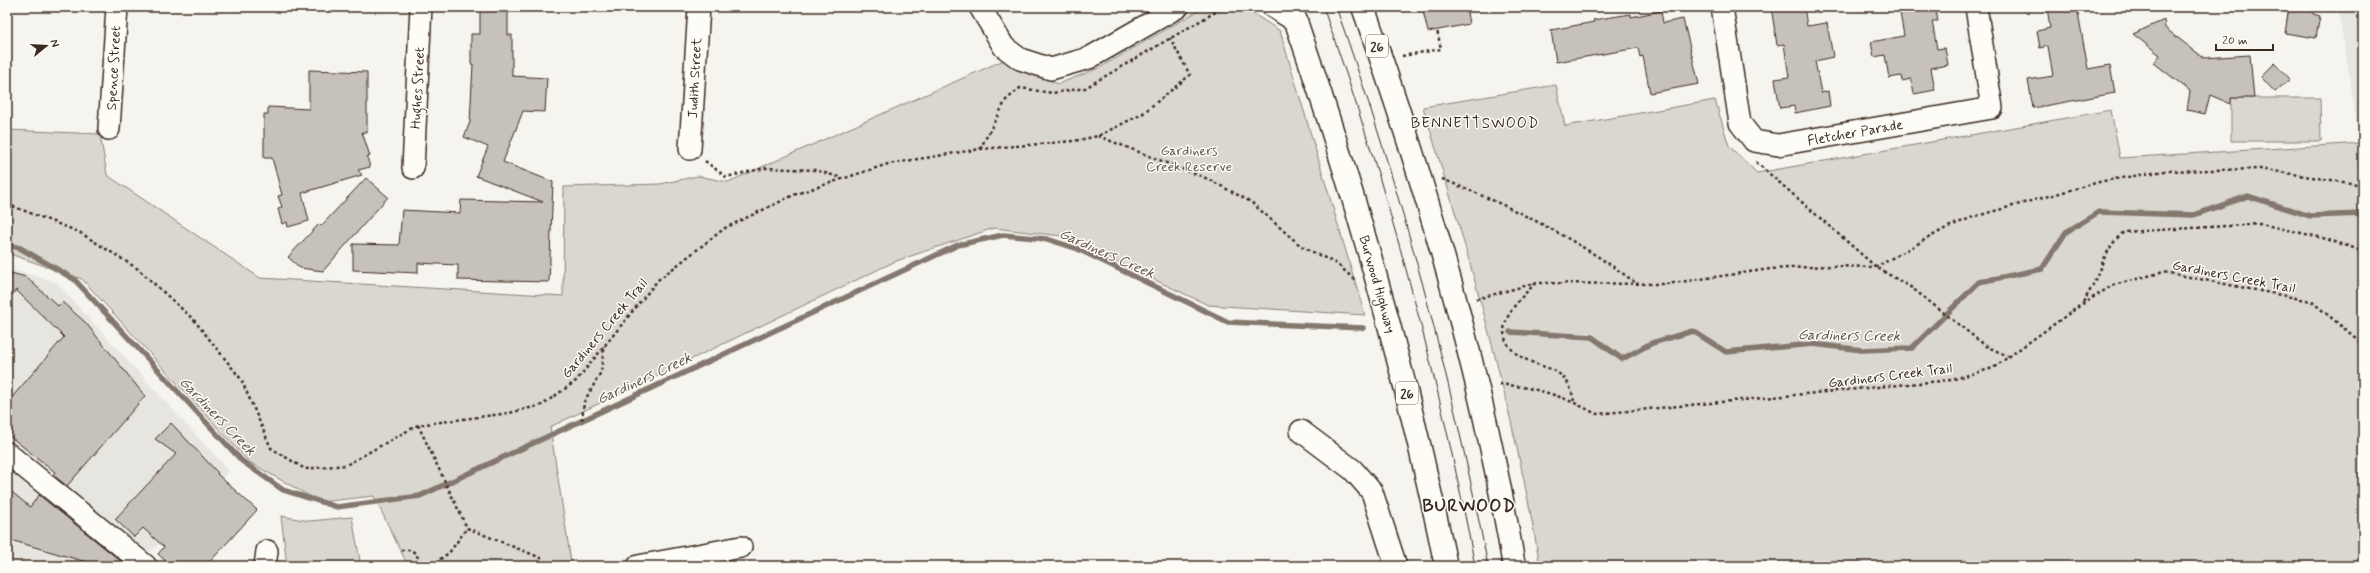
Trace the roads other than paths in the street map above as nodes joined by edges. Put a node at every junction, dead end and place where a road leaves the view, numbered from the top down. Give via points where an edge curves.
1 (117, 7) edge
2 (421, 7) edge
3 (699, 7) edge
4 (980, 7) edge
5 (1178, 7) edge
6 (1273, 7) edge
7 (1363, 7) edge
8 (1722, 7) edge
9 (1976, 7) edge
10 (1294, 14) edge
11 (109, 129) dead end
12 (690, 149) road end
13 (413, 168) dead end
14 (1300, 431) dead end
15 (7, 453) edge
16 (740, 547) dead end
17 (146, 566) edge
18 (638, 566) edge
19 (1396, 566) edge
20 (1446, 566) edge
21 (1514, 566) edge

1 - 11 street, Spence Street
2 - 13 street, Hughes Street
3 - 12 street, Judith Street
4 - 5 street via 1004,47 1020,59 1051,69 1089,58
6 - 10 street
7 - 21 highway, 26 via 1391,86 1445,259 1488,432
8 - 9 street, Fletcher Parade via 1740,123 1754,141 1778,145 1992,108
10 - 20 highway, Burwood Highway / 26 via 1381,294 1422,454
14 - 19 street via 1353,470 1372,492
15 - 17 street
16 - 18 street

